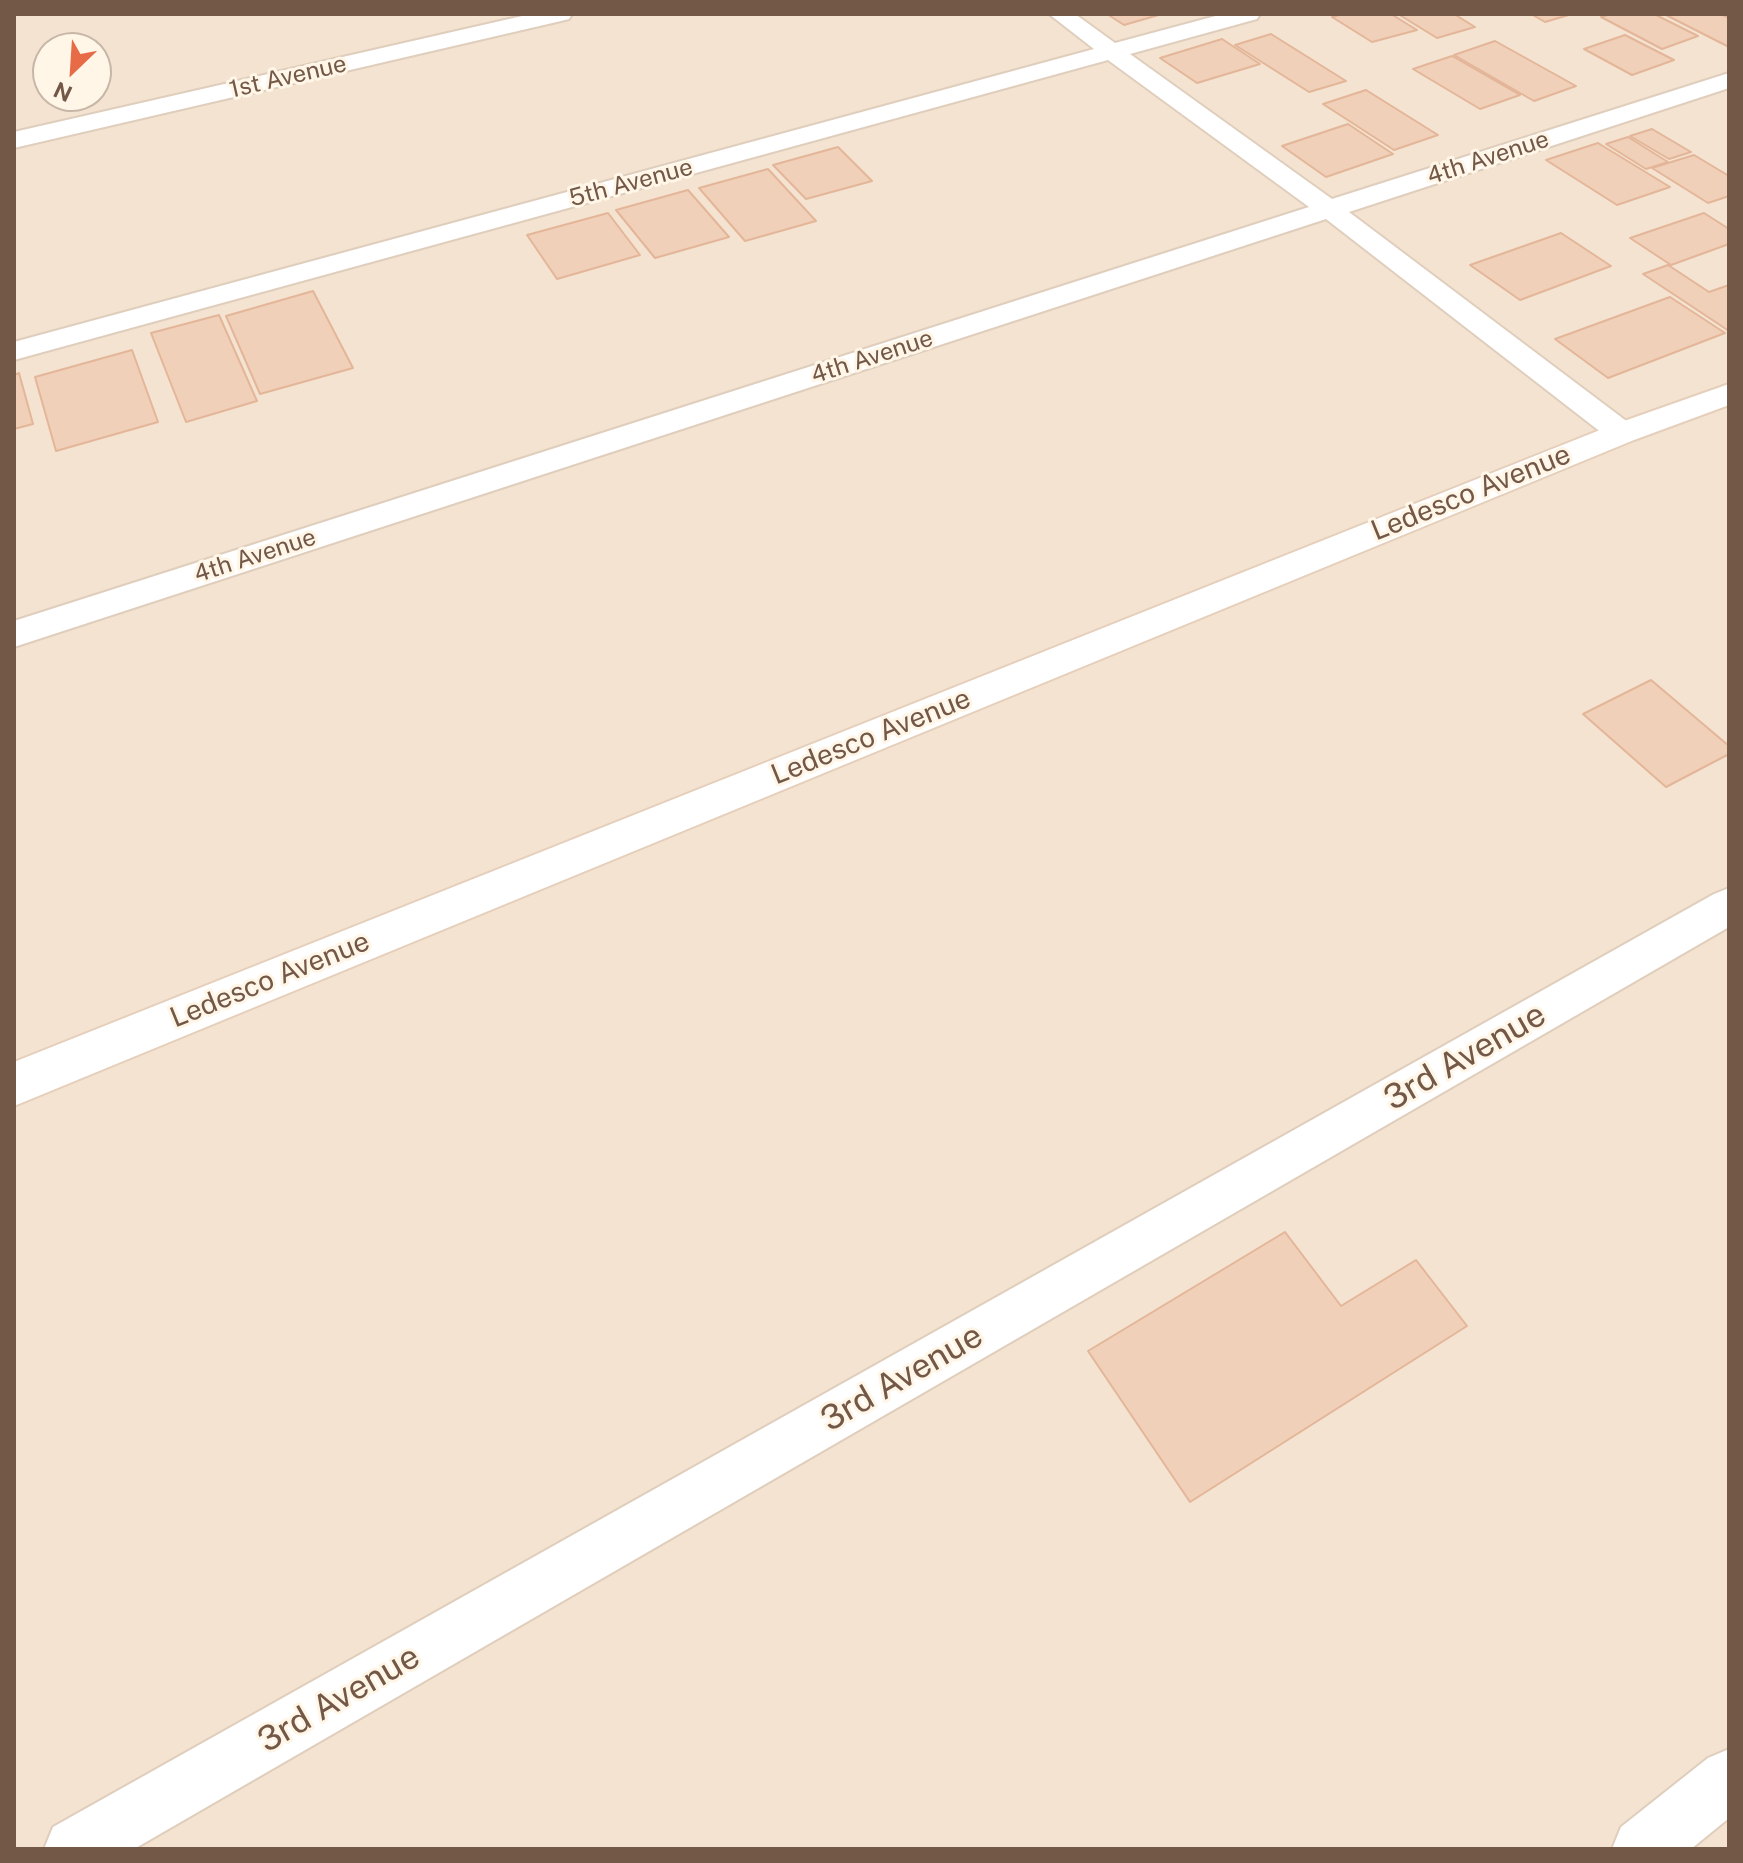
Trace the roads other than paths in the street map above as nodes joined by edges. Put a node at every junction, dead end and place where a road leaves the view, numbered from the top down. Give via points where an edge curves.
1 (561, 14) edge
2 (1060, 14) edge
3 (1249, 14) edge
4 (1112, 52) junction
5 (1729, 80) edge
6 (14, 140) edge
7 (1329, 209) junction
8 (14, 351) edge
9 (1729, 394) edge
10 (1622, 433) junction
11 (14, 634) edge
12 (1729, 906) edge
13 (14, 1084) edge
14 (1729, 1779) edge
15 (75, 1849) edge
16 (1643, 1849) edge

1 - 6 street, 1st Avenue
2 - 4 street
3 - 4 street, 5th Avenue
4 - 7 street
4 - 8 street, 5th Avenue
5 - 7 street, 4th Avenue
7 - 10 street
7 - 11 street, 4th Avenue
9 - 10 street, Ledesco Avenue
10 - 13 street, Ledesco Avenue
12 - 15 street, 3rd Avenue
14 - 16 street

